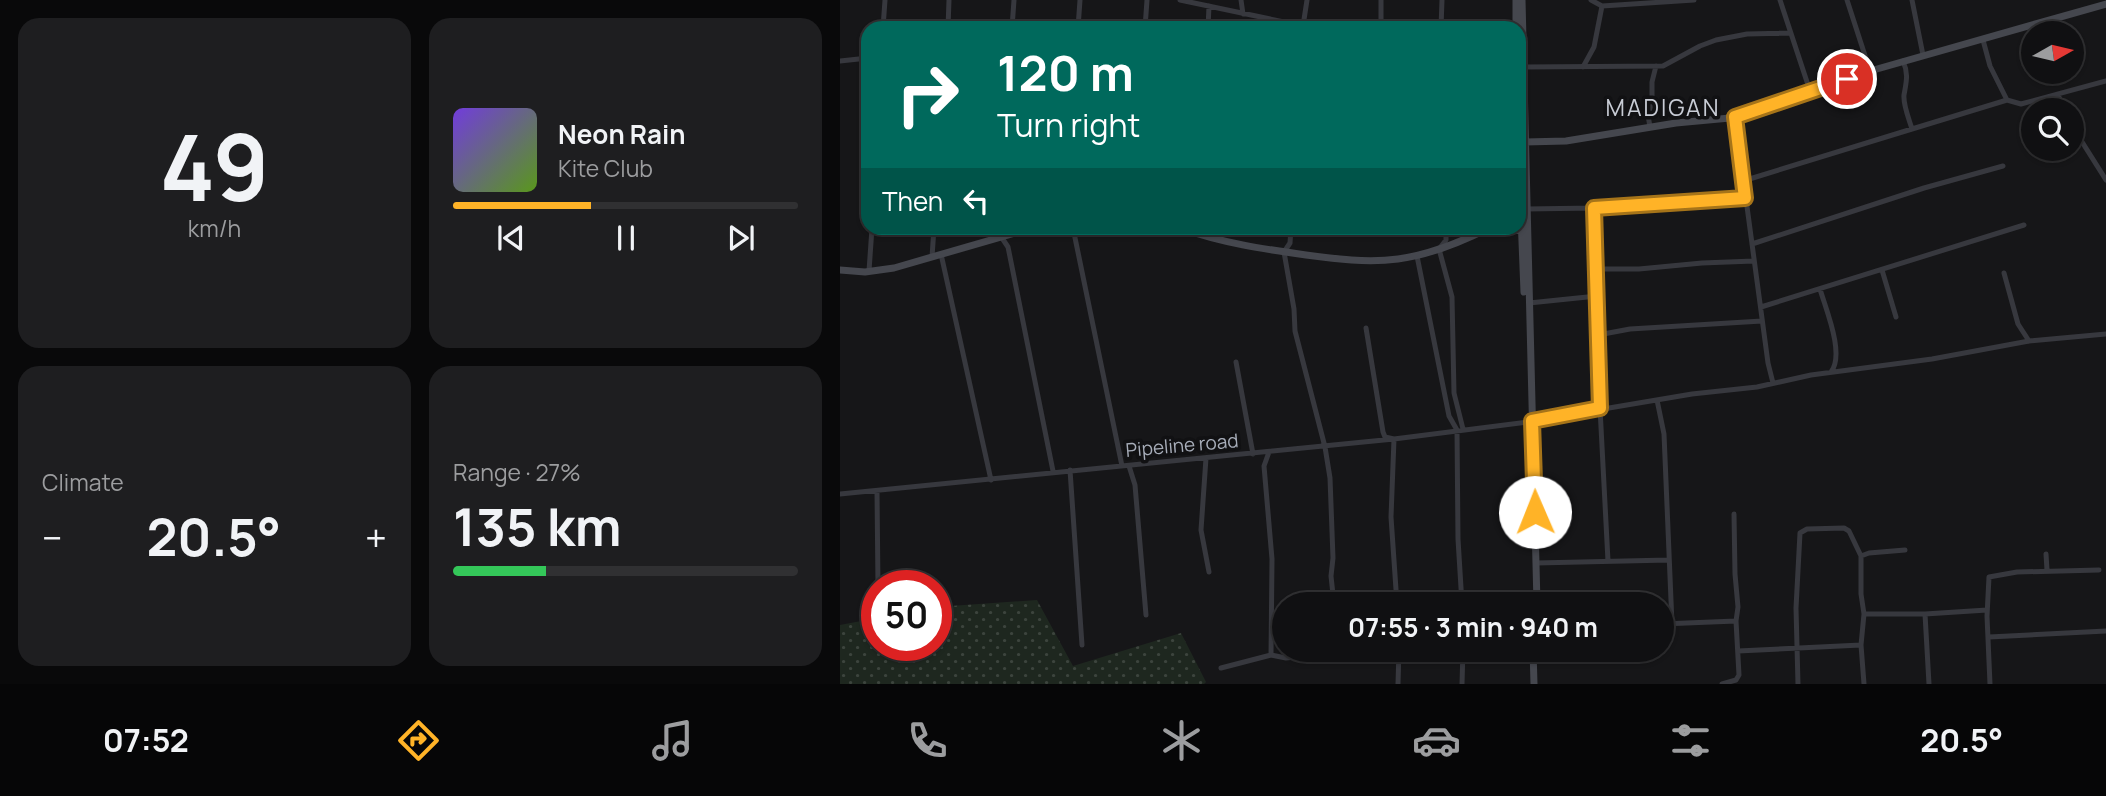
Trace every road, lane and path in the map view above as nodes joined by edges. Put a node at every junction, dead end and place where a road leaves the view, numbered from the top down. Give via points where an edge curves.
1 (885, 0) edge
2 (949, 0) edge
3 (1014, 0) edge
4 (1080, 0) edge
5 (1147, 0) edge
6 (1180, 0) edge
7 (1241, 0) edge
8 (1307, 0) edge
9 (1381, 0) edge
10 (1442, 0) edge
11 (1516, 0) edge
12 (1522, 0) edge
13 (1591, 0) edge
14 (1694, 0) edge
15 (1780, 0) edge
16 (1847, 0) edge
17 (1912, 0) edge
18 (2106, 4) edge
19 (1209, 6) junction
20 (1602, 6) junction
21 (1243, 13) junction
22 (1272, 19) joint
23 (884, 21) edge
24 (948, 21) edge
25 (1012, 21) edge
26 (1078, 21) edge
27 (1146, 21) edge
28 (1208, 21) edge
29 (1281, 21) edge
30 (1304, 21) edge
31 (1381, 21) edge
32 (1441, 21) edge
33 (1516, 21) edge
34 (1522, 21) edge
35 (1790, 33) junction
36 (1983, 40) junction
37 (1923, 55) junction
38 (861, 59) edge
39 (840, 61) edge
40 (1903, 61) junction
41 (1526, 66) edge
42 (1583, 66) junction
43 (1657, 66) junction
44 (1870, 71) junction
45 (2106, 82) edge
46 (1810, 91) junction
47 (2058, 95) junction
48 (2059, 98) edge
49 (2007, 100) junction
50 (1735, 117) junction
51 (1650, 127) junction
52 (1912, 129) junction
53 (1526, 142) edge
54 (2084, 145) edge
55 (2003, 166) dead end
56 (1743, 180) junction
57 (2106, 180) edge
58 (1745, 198) junction
59 (1594, 208) junction
60 (1526, 211) edge
61 (2024, 225) dead end
62 (872, 235) edge
63 (934, 235) edge
64 (992, 235) edge
65 (1001, 235) edge
66 (1074, 235) edge
67 (1209, 235) edge
68 (1291, 235) edge
69 (1446, 235) edge
70 (1473, 235) edge
71 (1524, 235) edge
72 (1524, 235) edge
73 (1752, 244) junction
74 (1439, 249) junction
75 (1284, 252) junction
76 (941, 254) junction
77 (1417, 256) junction
78 (932, 257) junction
79 (1754, 261) junction
80 (1596, 269) junction
81 (840, 270) edge
82 (1882, 270) junction
83 (869, 271) junction
84 (2004, 273) dead end
85 (1820, 289) junction
86 (1597, 296) junction
87 (1529, 303) junction
88 (1760, 307) junction
89 (1896, 317) dead end
90 (1762, 321) junction
91 (1366, 328) dead end
92 (2106, 334) edge
93 (1598, 335) junction
94 (2029, 341) junction
95 (1236, 362) dead end
96 (1831, 373) junction
97 (1773, 383) junction
98 (1657, 400) junction
99 (1600, 408) junction
100 (1530, 421) junction
101 (1460, 430) junction
102 (1394, 439) junction
103 (1325, 447) junction
104 (1269, 452) junction
105 (1253, 454) junction
106 (1206, 458) junction
107 (1122, 466) junction
108 (1129, 466) junction
109 (1070, 470) junction
110 (1053, 471) junction
111 (991, 480) junction
112 (877, 491) junction
113 (840, 494) edge
114 (1734, 514) dead end
115 (1905, 550) dead end
116 (2046, 554) dead end
117 (1861, 556) junction
118 (1669, 560) junction
119 (1608, 561) junction
120 (1536, 563) junction
121 (878, 570) edge
122 (2047, 570) junction
123 (2099, 570) dead end
124 (1209, 572) dead end
125 (1333, 592) edge
126 (1396, 592) edge
127 (1461, 592) edge
128 (1535, 592) edge
129 (1535, 592) edge
130 (1670, 592) edge
131 (1987, 610) junction
132 (1864, 614) junction
133 (1925, 614) junction
134 (1146, 615) dead end
135 (1736, 621) junction
136 (1674, 624) edge
137 (2106, 631) edge
138 (1989, 637) junction
139 (1082, 645) dead end
140 (1861, 645) junction
141 (1798, 648) junction
142 (1738, 651) junction
143 (1271, 655) joint
144 (1399, 662) edge
145 (1463, 662) edge
146 (1535, 662) edge
147 (1221, 668) dead end
148 (1398, 684) edge
149 (1462, 684) edge
150 (1536, 684) edge
151 (1722, 684) edge
152 (1798, 684) edge
153 (1864, 684) edge
154 (1929, 684) edge
155 (1990, 684) edge

1 - 23 street
2 - 24 street
3 - 25 street
4 - 26 street
5 - 27 street
6 - 19 street
7 - 21 street
8 - 30 street
9 - 31 street
10 - 32 street
11 - 33 street
12 - 34 street
13 - 20 street
14 - 20 street
15 - 35 street
16 - 44 street
17 - 37 street
18 - 36 street
19 - 21 street
19 - 28 street
20 - 42 street via 1594,47
21 - 22 street
22 - 29 street
35 - 43 street via 1716,40
35 - 46 street
36 - 37 street
36 - 49 street
37 - 40 street
38 - 39 street
40 - 44 street
40 - 52 street via 1907,70 1904,98
41 - 42 street
42 - 43 street
43 - 51 street via 1651,82
44 - 46 street
45 - 47 street
46 - 50 street
47 - 48 street
47 - 49 street via 2021,104
49 - 52 street
50 - 51 street
50 - 56 street
51 - 53 street via 1566,141
52 - 56 street
54 - 57 street
55 - 73 street
56 - 58 street
58 - 59 street
58 - 73 street
59 - 60 street
59 - 80 street
61 - 82 street
62 - 83 street
63 - 78 street
64 - 76 street
65 - 110 street
66 - 107 street
67 - 75 street via 1245,247
68 - 75 street
69 - 74 street
70 - 74 street
71 - 87 street
72 - 100 street
73 - 79 street
74 - 77 street
74 - 101 street via 1452,297 1454,393
75 - 77 street via 1366,261
75 - 103 street via 1295,331
76 - 78 street
76 - 111 street
77 - 101 street via 1449,416
78 - 83 street
79 - 80 street
79 - 88 street
80 - 86 street
81 - 83 street
82 - 85 street
82 - 89 street
84 - 94 street via 2018,324
85 - 88 street
85 - 96 street via 1837,355
86 - 87 street
86 - 93 street
87 - 100 street
88 - 90 street
90 - 93 street
90 - 97 street
91 - 102 street via 1383,432
92 - 94 street, Pipeline road
93 - 99 street
94 - 96 street, Pipeline road
95 - 105 street
96 - 97 street, Pipeline road
97 - 98 street, Pipeline road
98 - 99 street, Pipeline road
98 - 118 street via 1664,435
99 - 100 street, Pipeline road
99 - 119 street
100 - 101 street, Pipeline road
100 - 120 street
100 - 128 street
101 - 102 street, Pipeline road
101 - 127 street
102 - 103 street, Pipeline road
102 - 126 street via 1391,517
103 - 104 street, Pipeline road
103 - 125 street
104 - 105 street, Pipeline road
104 - 143 street via 1264,466 1272,559
105 - 106 street, Pipeline road
106 - 108 street, Pipeline road
106 - 124 street via 1201,530
107 - 108 street, Pipeline road
107 - 109 street, Pipeline road
108 - 134 street via 1135,485
109 - 110 street, Pipeline road
109 - 139 street
110 - 111 street, Pipeline road
111 - 112 street, Pipeline road
112 - 113 street, Pipeline road
112 - 121 street
114 - 135 street
115 - 117 street
116 - 122 street
117 - 132 street
117 - 141 street via 1844,528 1800,533
118 - 119 street
118 - 130 street
119 - 120 street
120 - 129 street
122 - 123 street
122 - 131 street via 1991,575 1987,579
131 - 133 street
131 - 138 street
132 - 133 street
132 - 140 street
133 - 154 street
135 - 136 street
135 - 142 street
137 - 138 street
138 - 155 street
140 - 141 street
140 - 153 street
141 - 142 street
141 - 152 street
142 - 151 street via 1739,675
143 - 147 street
144 - 148 street
145 - 149 street
146 - 150 street

